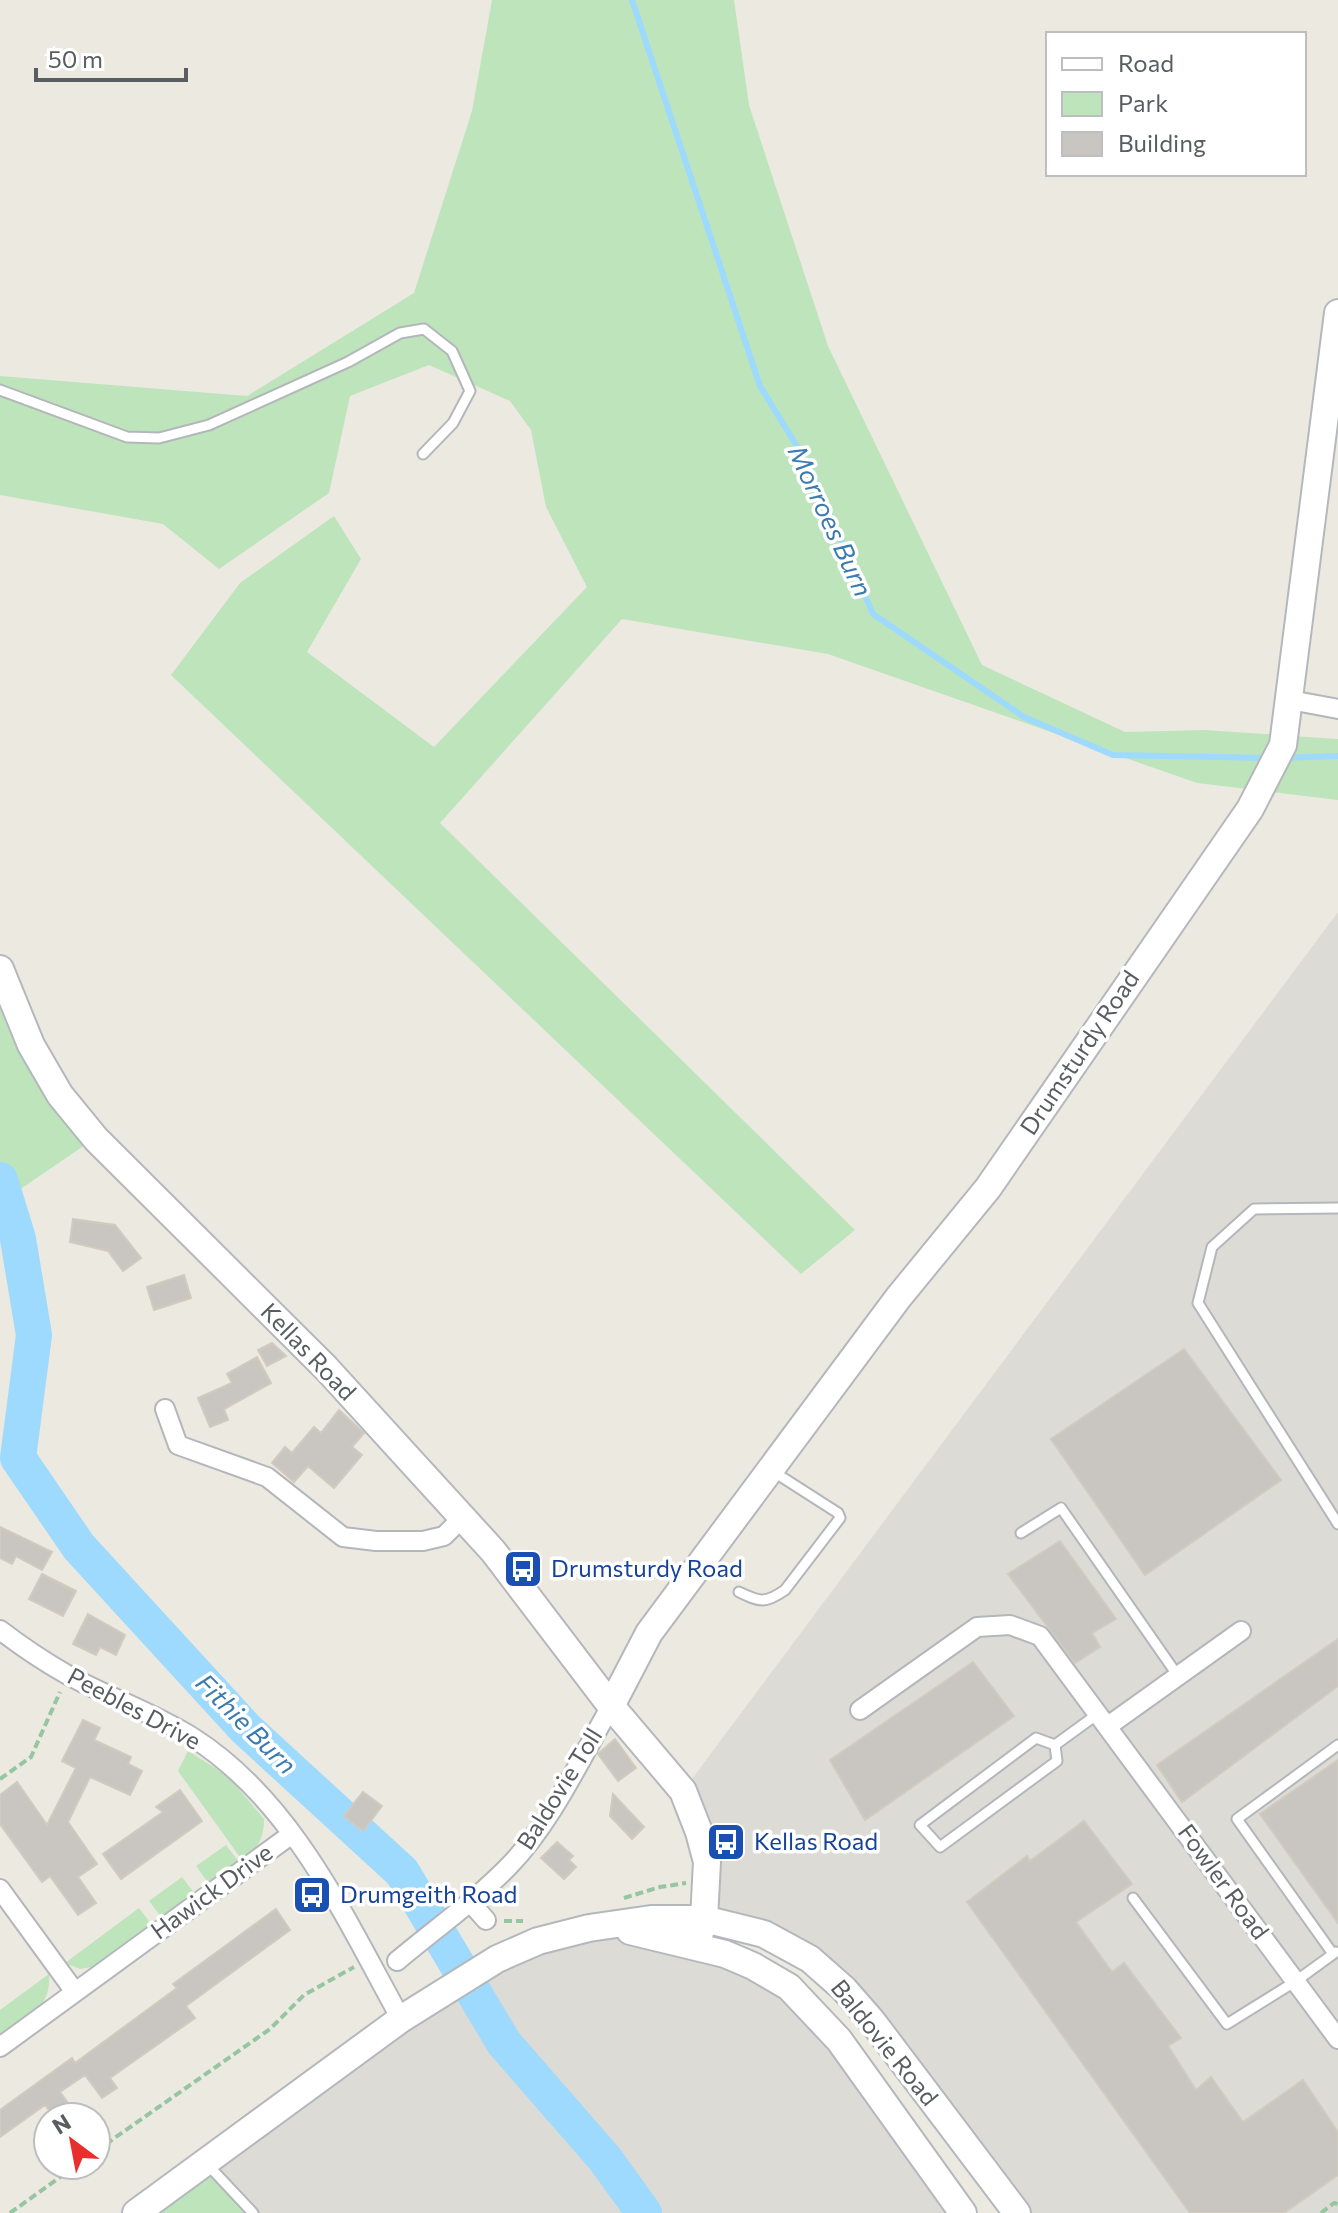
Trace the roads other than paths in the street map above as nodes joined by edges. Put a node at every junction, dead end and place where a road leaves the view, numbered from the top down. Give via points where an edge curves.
1 (1338, 313) edge
2 (0, 390) edge
3 (423, 454) dead end
4 (1290, 700) junction
5 (1338, 709) edge
6 (0, 969) edge
7 (1338, 1208) edge
8 (165, 1409) dead end
9 (771, 1470) junction
10 (462, 1518) junction
11 (1338, 1524) edge
12 (1021, 1533) dead end
13 (739, 1592) dead end
14 (0, 1630) edge
15 (1241, 1631) dead end
16 (1178, 1676) junction
17 (611, 1706) junction
18 (860, 1710) dead end
19 (1103, 1720) junction
20 (1055, 1745) junction
21 (1338, 1745) edge
22 (292, 1834) junction
23 (0, 1889) edge
24 (1133, 1898) dead end
25 (470, 1902) junction
26 (704, 1919) junction
27 (486, 1920) dead end
28 (589, 1928) junction
29 (696, 1946) junction
30 (1336, 1952) edge
31 (403, 1956) dead end
32 (1296, 1981) junction
33 (75, 1992) junction
34 (401, 2019) junction
35 (1335, 2028) edge
36 (0, 2047) edge
37 (206, 2163) junction
38 (136, 2213) edge
39 (253, 2213) edge
40 (963, 2213) edge
41 (1017, 2213) edge

1 - 4 main road, Drumsturdy Road
2 - 3 lane via 127,437 159,438 209,425 400,333 424,329 452,351 470,391 453,423
4 - 5 street
4 - 9 main road, Drumsturdy Road via 1283,745 1250,809 988,1188 898,1298
6 - 10 main road, Kellas Road via 31,1045 60,1095 96,1139 326,1368
7 - 11 lane via 1254,1209 1212,1247 1198,1303
8 - 10 street via 178,1445 267,1477 343,1537 423,1541 444,1536
9 - 13 lane via 840,1518 785,1590 759,1601
9 - 17 main road, Drumsturdy Road via 649,1633
10 - 17 main road, Kellas Road
12 - 16 lane via 1061,1508
14 - 22 street, Peebles Drive via 67,1675 159,1718 225,1760
15 - 16 street
16 - 19 street
17 - 25 street, Baldovie Toll via 543,1823 511,1864
17 - 26 main road, Kellas Road via 683,1791 707,1862
18 - 19 street, Fowler Road via 977,1627 1010,1625 1040,1636
19 - 20 lane
19 - 32 street, Fowler Road
20 - 20 lane via 1057,1761 940,1847 920,1825 1036,1738
21 - 30 lane via 1237,1819
22 - 33 street, Hawick Drive
22 - 34 street, Hawick Drive
23 - 33 street
24 - 32 lane via 1227,2024
25 - 27 street
25 - 31 street, Baldovie Toll
26 - 28 main road, Baldovie Road via 651,1919
26 - 29 main road, Kellas Road
26 - 41 main road, Baldovie Road via 764,1934 810,1959 844,1989
28 - 29 main road, Baldovie Road via 639,1932
28 - 34 main road via 497,1959
29 - 40 main road, Baldovie Road via 753,1966 789,1987 816,2014
30 - 32 lane
32 - 35 street, Fowler Road
33 - 36 street, Hawick Drive
34 - 37 main road
37 - 38 main road
37 - 39 lane

